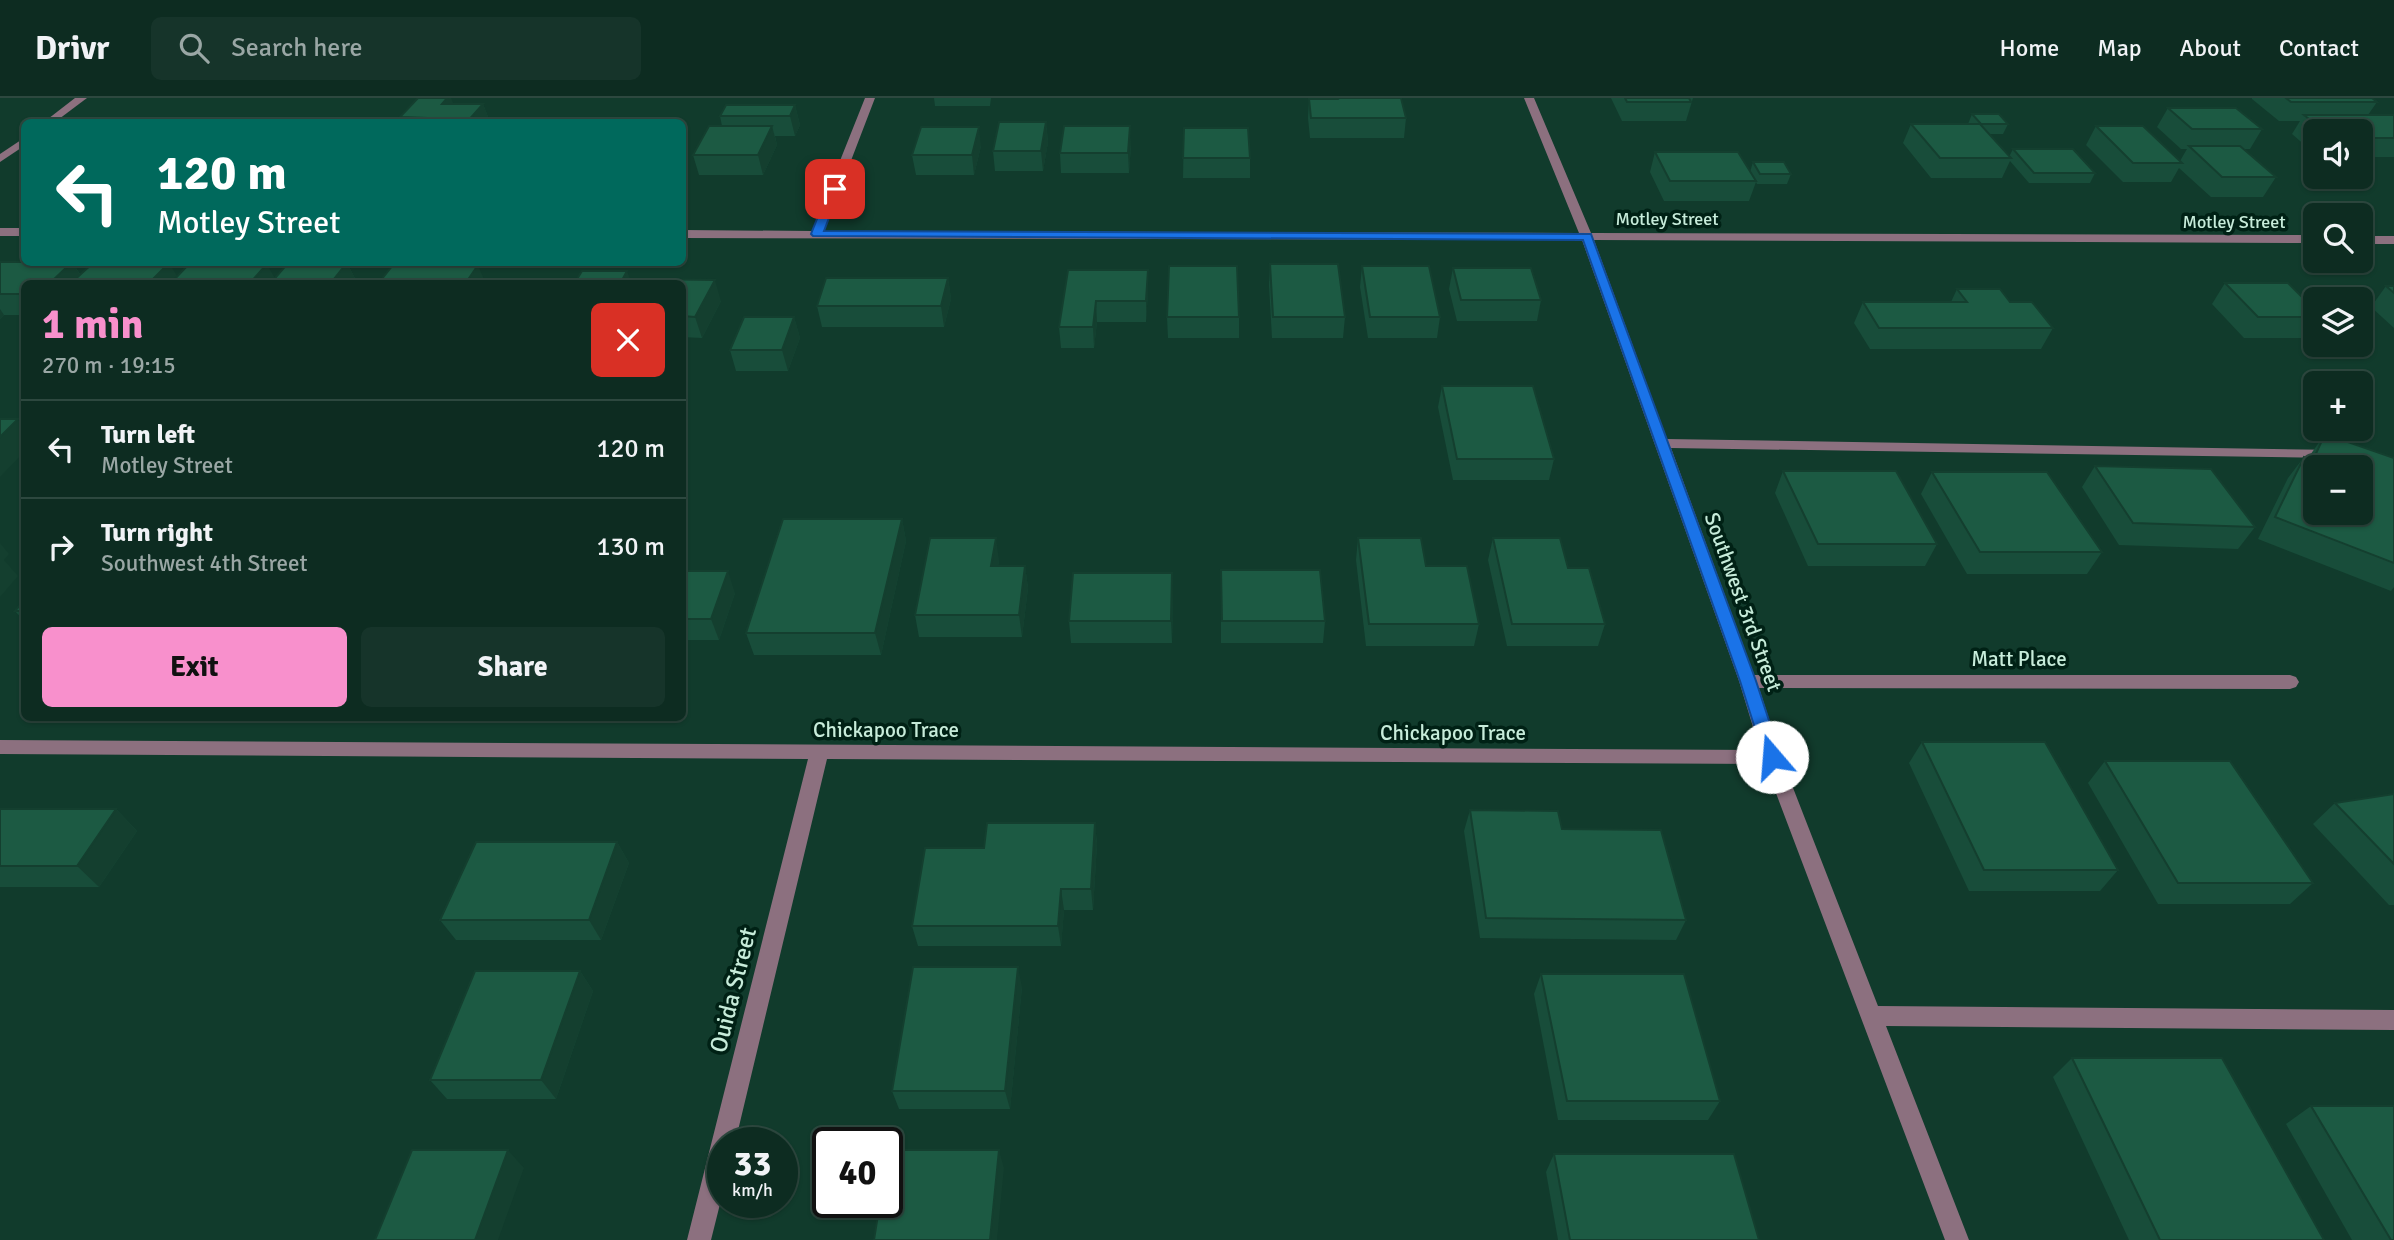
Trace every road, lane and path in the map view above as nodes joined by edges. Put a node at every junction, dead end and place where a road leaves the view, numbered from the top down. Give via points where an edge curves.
1 (82, 98) edge
2 (870, 98) edge
3 (1529, 98) edge
4 (53, 119) edge
5 (21, 143) edge
6 (0, 159) edge
7 (0, 232) edge
8 (21, 232) edge
9 (686, 234) edge
10 (817, 234) junction
11 (1587, 236) junction
12 (2303, 239) edge
13 (2373, 240) edge
14 (2394, 240) edge
15 (1662, 443) junction
16 (2341, 455) edge
17 (1748, 681) junction
18 (2290, 682) dead end
19 (0, 747) edge
20 (819, 752) junction
21 (1772, 757) junction
22 (1872, 1016) junction
23 (2394, 1020) edge
24 (699, 1240) edge
25 (1957, 1240) edge

1 - 4 street
2 - 10 street
3 - 11 street, Southwest 3rd Street
5 - 6 street
7 - 8 street
9 - 10 street, Motley Street
10 - 11 street, Motley Street
11 - 12 street, Motley Street
11 - 15 street, Southwest 3rd Street
13 - 14 street
15 - 16 street
15 - 17 street, Southwest 3rd Street
17 - 18 street, Matt Place
17 - 21 street, Southwest 3rd Street
19 - 20 street, Chickapoo Trace
20 - 21 street, Chickapoo Trace
20 - 24 street, Ouida Street
21 - 22 street, Southwest 3rd Street
22 - 23 street
22 - 25 street, Southwest 3rd Street

